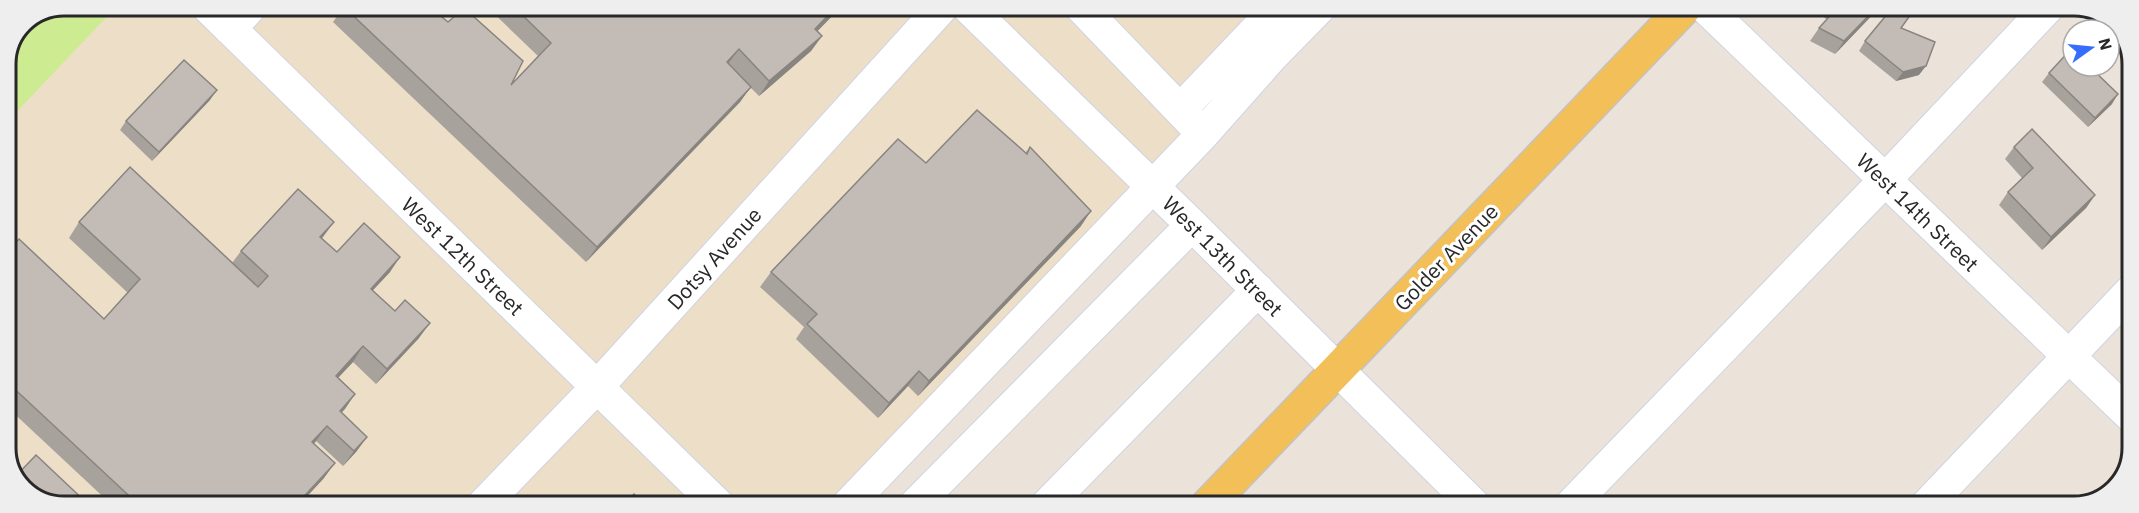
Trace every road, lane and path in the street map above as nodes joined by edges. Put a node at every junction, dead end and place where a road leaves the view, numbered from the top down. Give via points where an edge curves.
1 (217, 16) edge
2 (242, 16) edge
3 (933, 16) edge
4 (977, 16) edge
5 (1090, 16) edge
6 (1274, 16) edge
7 (1306, 16) edge
8 (1676, 16) edge
9 (1714, 16) edge
10 (2040, 16) edge
11 (230, 29) junction
12 (1262, 45) junction
13 (1181, 109) junction
14 (1203, 134) junction
15 (1885, 180) junction
16 (1152, 186) junction
17 (1192, 225) junction
18 (1257, 290) junction
19 (2122, 301) edge
20 (2069, 357) junction
21 (1338, 370) junction
22 (597, 387) junction
23 (2122, 407) edge
24 (492, 496) edge
25 (709, 496) edge
26 (857, 496) edge
27 (924, 496) edge
28 (1056, 496) edge
29 (1218, 496) edge
30 (1465, 496) edge
31 (1580, 496) edge
32 (1936, 496) edge

1 - 11 street, West 12th Street
2 - 11 street
3 - 22 street, Dotsy Avenue
4 - 16 street, West 13th Street
5 - 13 street
6 - 12 street
7 - 12 street
8 - 21 main road, Golder Avenue
9 - 15 street, West 14th Street
10 - 15 street
11 - 22 street, West 12th Street
12 - 13 street
12 - 14 street
13 - 14 street
14 - 16 street
15 - 20 street, West 14th Street
15 - 31 street
16 - 17 street, West 13th Street
16 - 26 street
17 - 18 street, West 13th Street
17 - 27 street
18 - 21 street, West 13th Street
18 - 28 street
19 - 20 street
20 - 23 street, West 14th Street
20 - 32 street
21 - 29 main road, Golder Avenue
21 - 30 street, West 13th Street
22 - 24 street, Dotsy Avenue
22 - 25 street, West 12th Street

